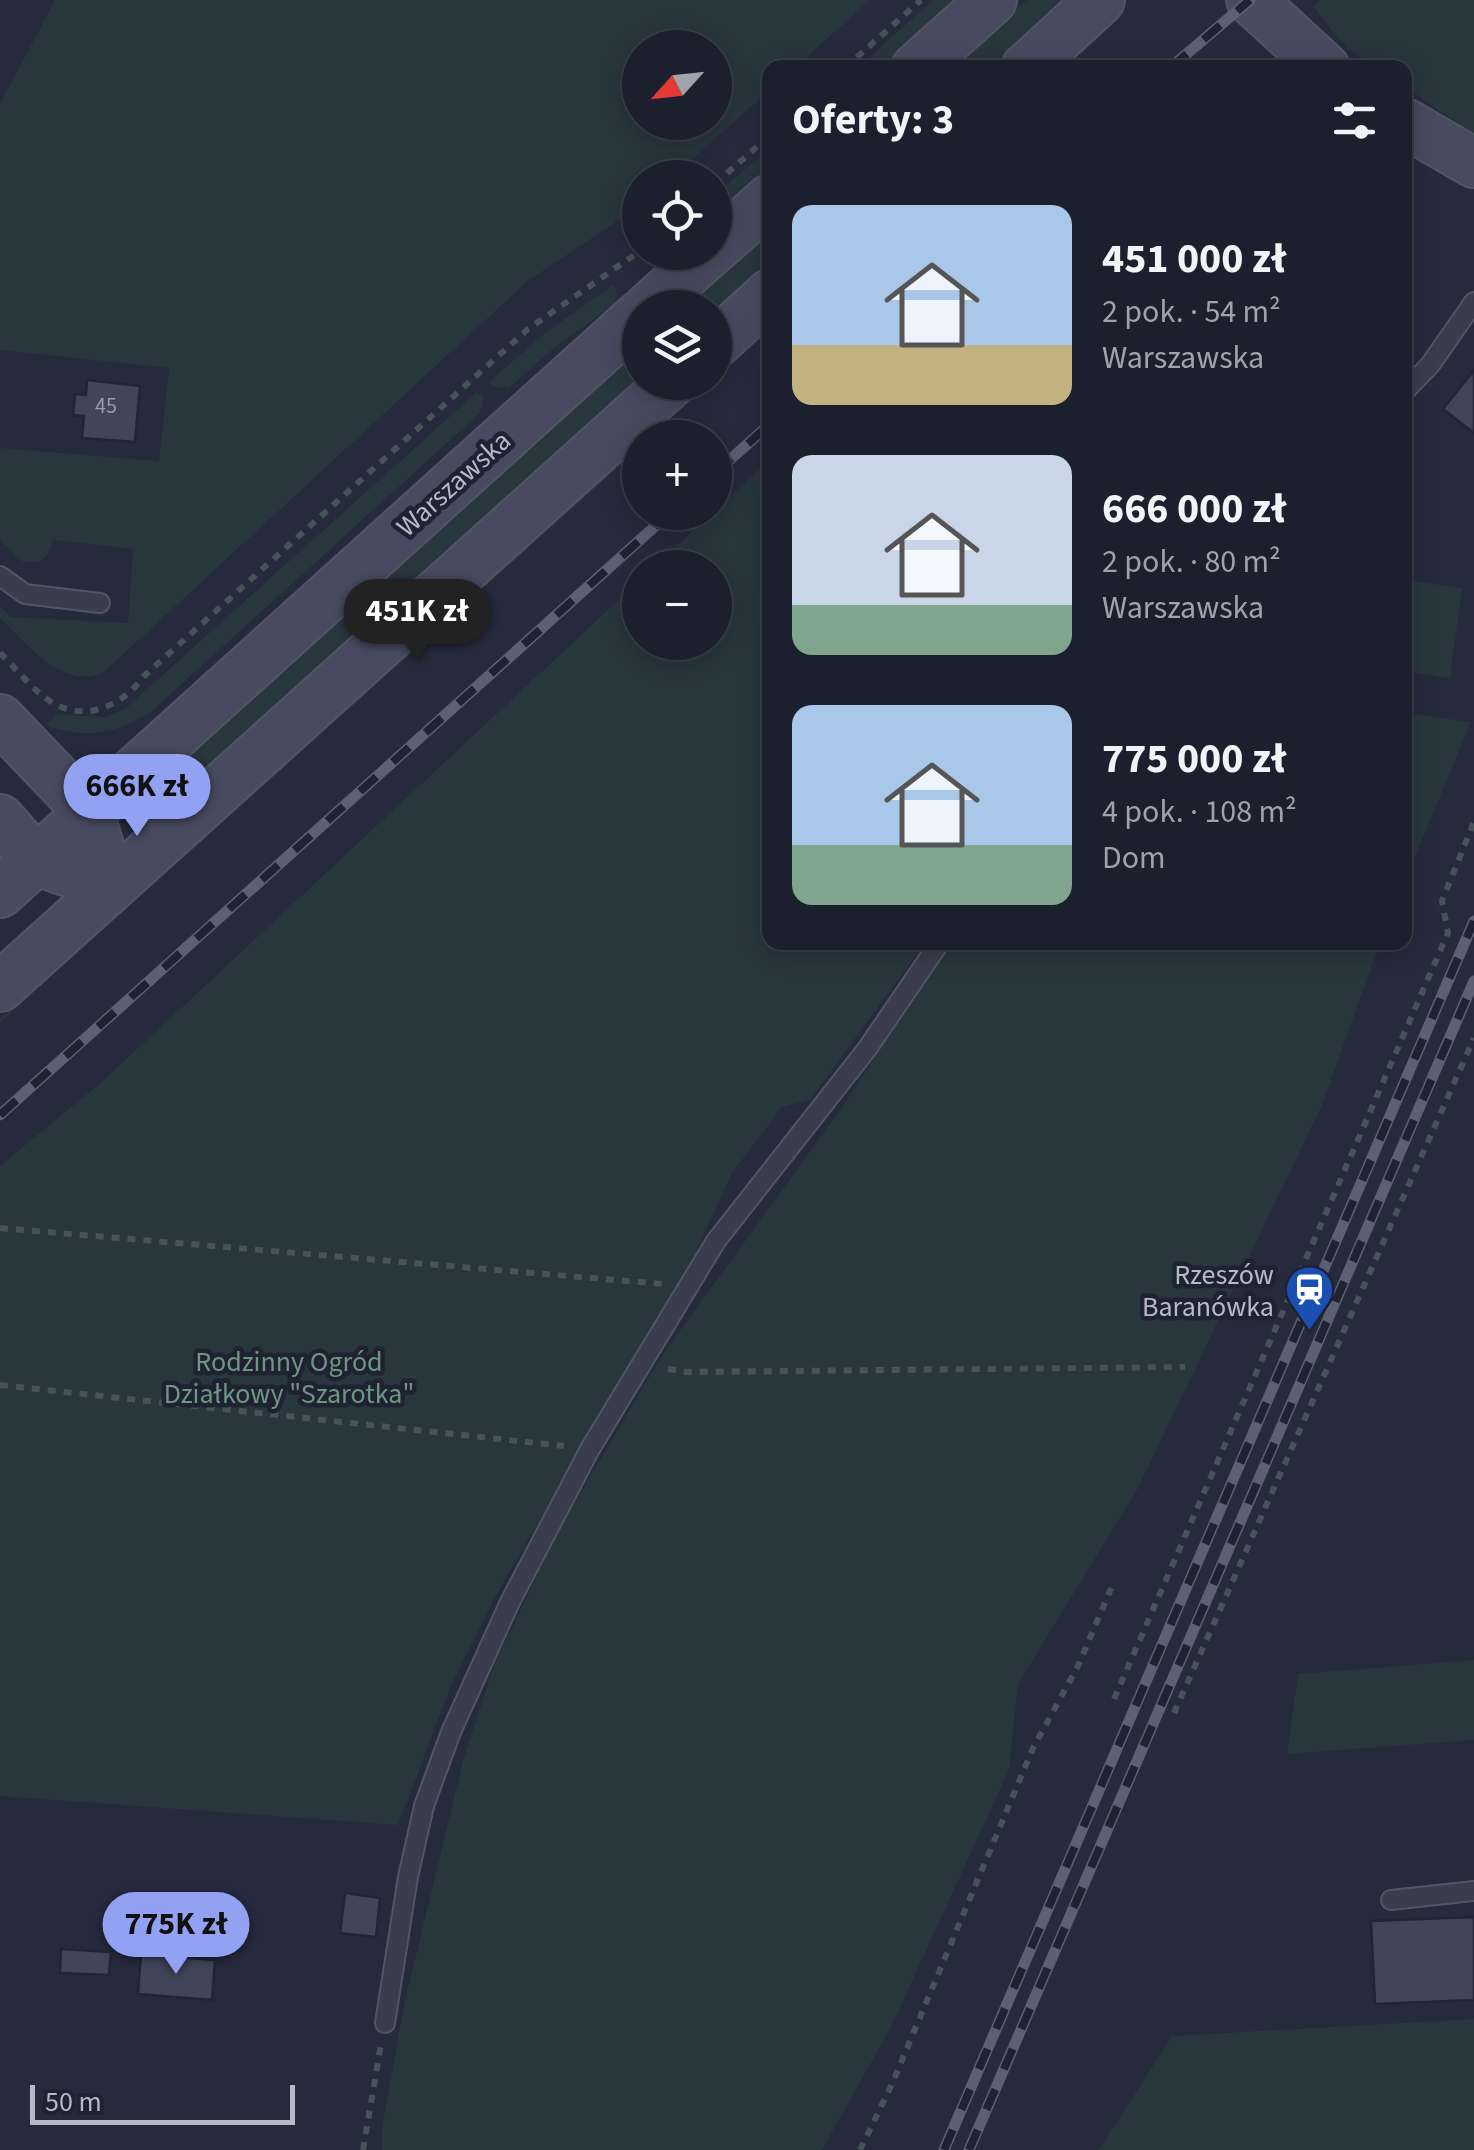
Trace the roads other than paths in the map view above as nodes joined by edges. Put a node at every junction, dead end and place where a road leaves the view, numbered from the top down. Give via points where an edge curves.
1 (992, 0) edge
2 (1100, 0) edge
3 (1251, 0) edge
4 (925, 60) edge
5 (1035, 60) edge
6 (1316, 60) edge
7 (1412, 127) edge
8 (1474, 163) edge
9 (762, 205) edge
10 (732, 232) edge
11 (690, 270) edge
12 (668, 290) edge
13 (762, 301) edge
14 (1474, 302) edge
15 (732, 329) edge
16 (622, 331) edge
17 (1412, 384) edge
18 (652, 400) edge
19 (0, 576) edge
20 (100, 602) dead end
21 (0, 719) edge
22 (89, 812) junction
23 (0, 819) edge
24 (36, 860) junction
25 (111, 887) junction
26 (0, 892) edge
27 (935, 950) edge
28 (0, 987) edge
29 (1474, 1891) edge
30 (1390, 1900) dead end
31 (385, 2023) road end

1 - 4 main road
2 - 5 main road
3 - 6 main road
7 - 8 main road
9 - 10 main road
11 - 12 main road
13 - 15 main road
14 - 17 lane
16 - 22 main road, Warszawska
18 - 25 main road
19 - 20 lane via 25,594
21 - 22 main road
22 - 24 main road, Warszawska
22 - 25 main road
23 - 24 main road
24 - 25 main road
24 - 26 main road, Warszawska
25 - 28 main road
27 - 31 lane via 867,1049 716,1241 590,1449 510,1602 424,1806
29 - 30 lane

